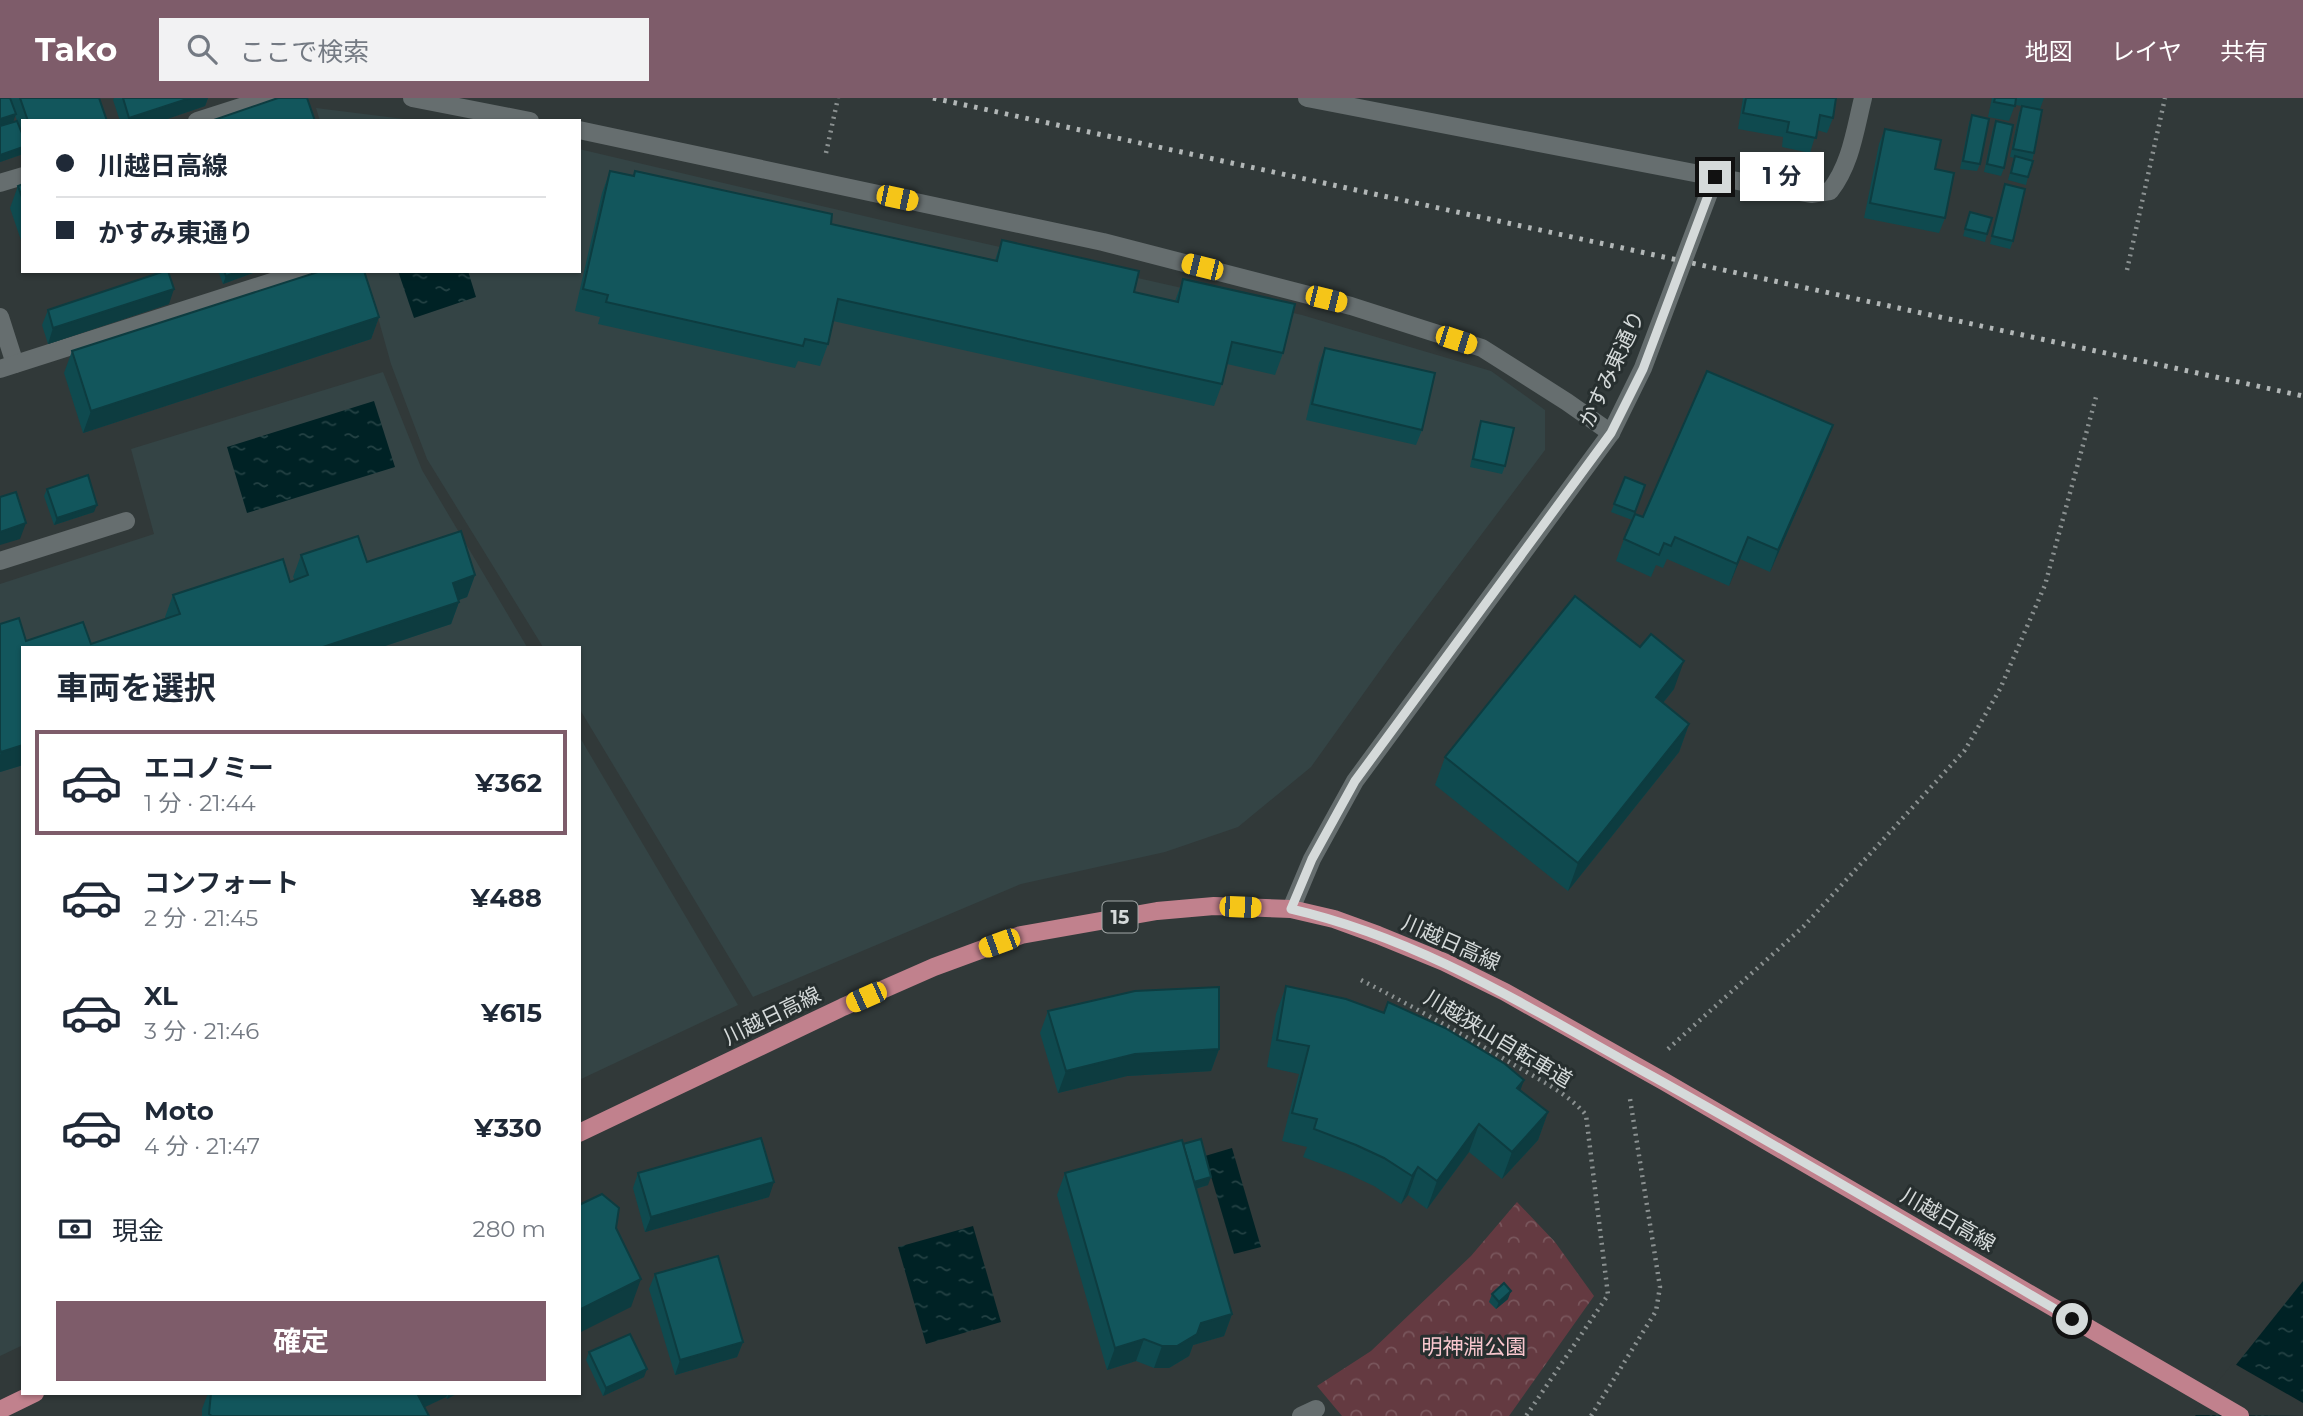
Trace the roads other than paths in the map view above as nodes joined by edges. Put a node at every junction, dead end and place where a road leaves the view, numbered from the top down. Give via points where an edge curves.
1 (269, 98) edge
2 (412, 98) edge
3 (1307, 98) edge
4 (1863, 98) edge
5 (203, 119) edge
6 (520, 119) edge
7 (581, 131) edge
8 (21, 177) edge
9 (1715, 177) junction
10 (0, 183) edge
11 (300, 273) edge
12 (0, 317) edge
13 (8, 367) edge
14 (1611, 433) junction
15 (126, 521) dead end
16 (0, 561) edge
17 (1291, 909) junction
18 (581, 1132) edge
19 (31, 1395) edge
20 (0, 1409) edge
21 (2240, 1416) edge

1 - 5 street
2 - 6 street
3 - 9 street
4 - 9 street via 1847,161 1830,191 1811,194
7 - 14 street via 1103,242 1351,306 1482,348
8 - 10 street
9 - 14 street, かすみ東通り via 1643,369
11 - 13 street
12 - 13 street
14 - 17 street, かすみ東通り via 1355,781 1312,859
15 - 16 street
17 - 18 main road, 川越日高線 / 15 via 1214,906 1157,911 1021,935 843,1007
17 - 21 main road, 川越日高線 / 15 via 1334,919 1444,962 1505,992
19 - 20 main road

